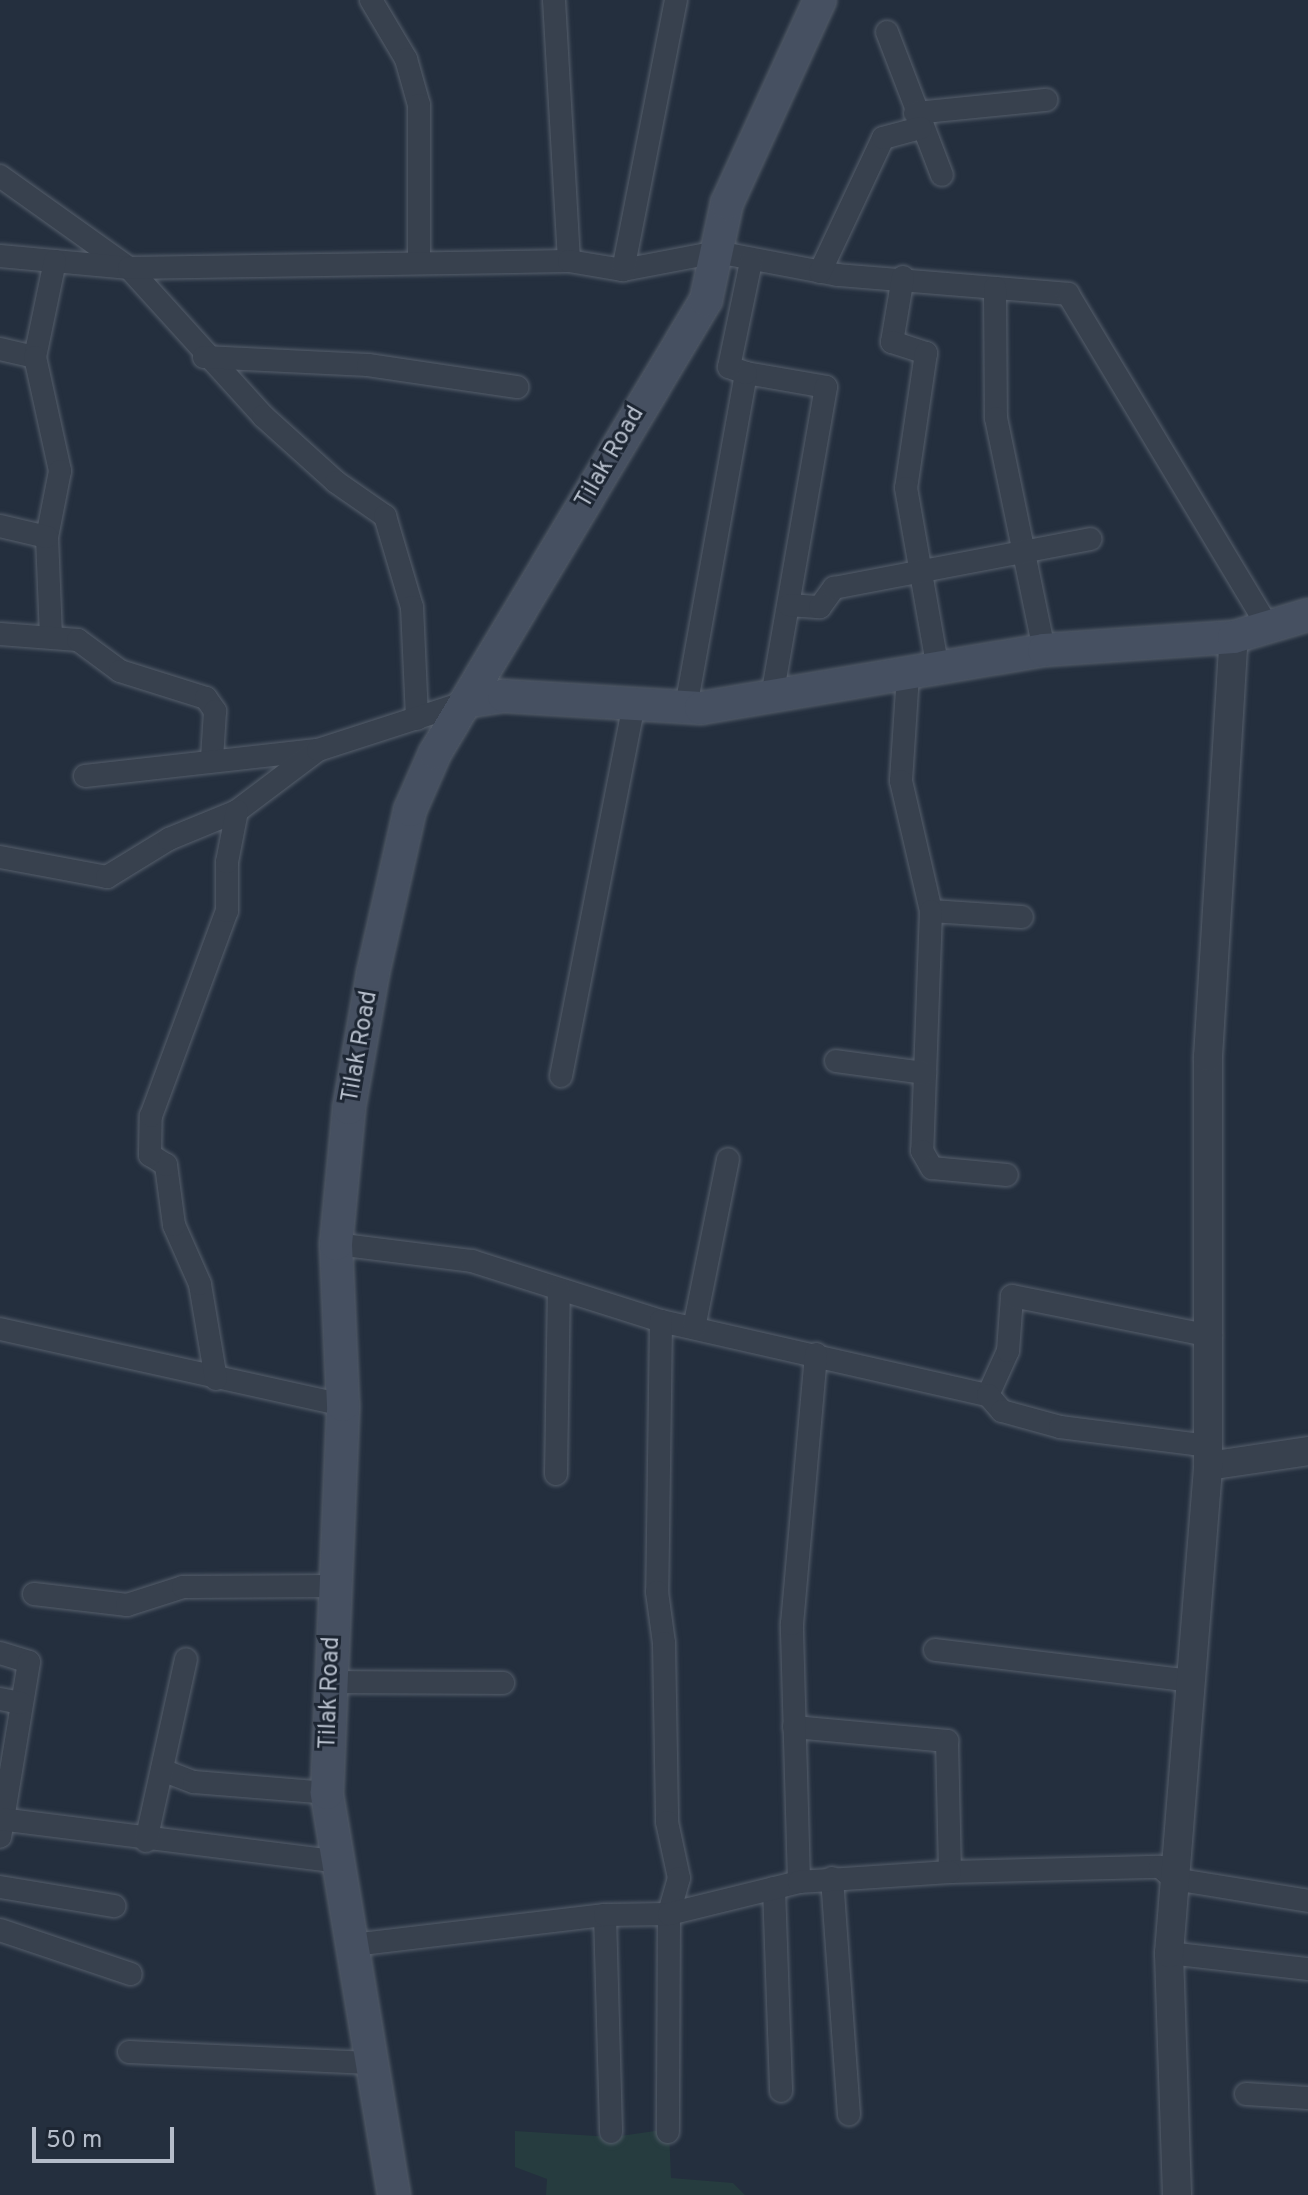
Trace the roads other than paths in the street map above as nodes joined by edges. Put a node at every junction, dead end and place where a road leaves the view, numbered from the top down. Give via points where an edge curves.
1 (371, 0) edge
2 (554, 0) edge
3 (676, 0) edge
4 (820, 0) edge
5 (887, 32) dead end
6 (1046, 100) dead end
7 (918, 120) junction
8 (942, 175) dead end
9 (0, 176) edge
10 (717, 252) junction
11 (0, 256) edge
12 (55, 261) junction
13 (569, 261) junction
14 (751, 262) junction
15 (419, 263) junction
16 (129, 268) junction
17 (623, 270) junction
18 (820, 272) junction
19 (903, 277) junction
20 (995, 288) junction
21 (0, 349) edge
22 (35, 357) junction
23 (204, 357) junction
24 (746, 373) junction
25 (517, 387) dead end
26 (0, 526) edge
27 (47, 537) junction
28 (1090, 539) dead end
29 (1026, 553) junction
30 (924, 573) junction
31 (789, 605) junction
32 (1308, 615) edge
33 (1266, 624) junction
34 (0, 634) edge
35 (51, 636) junction
36 (1234, 637) junction
37 (1044, 650) junction
38 (923, 672) junction
39 (772, 698) junction
40 (471, 701) junction
41 (634, 704) junction
42 (686, 707) junction
43 (417, 719) junction
44 (318, 750) junction
45 (212, 759) junction
46 (85, 776) dead end
47 (237, 811) junction
48 (0, 857) edge
49 (931, 911) junction
50 (1022, 917) dead end
51 (836, 1061) dead end
52 (925, 1073) junction
53 (561, 1076) dead end
54 (728, 1159) dead end
55 (1007, 1175) dead end
56 (336, 1244) junction
57 (559, 1290) junction
58 (661, 1321) junction
59 (694, 1328) junction
60 (0, 1329) edge
61 (1211, 1336) junction
62 (816, 1354) junction
63 (216, 1379) junction
64 (988, 1395) junction
65 (343, 1405) junction
66 (1308, 1451) edge
67 (1208, 1456) junction
68 (556, 1474) dead end
69 (336, 1586) junction
70 (34, 1594) dead end
71 (935, 1650) dead end
72 (0, 1653) edge
73 (186, 1659) dead end
74 (1190, 1681) junction
75 (332, 1682) junction
76 (503, 1683) dead end
77 (10, 1701) edge
78 (794, 1727) junction
79 (162, 1770) junction
80 (327, 1793) junction
81 (2, 1826) edge
82 (146, 1841) junction
83 (340, 1862) junction
84 (950, 1872) junction
85 (832, 1878) junction
86 (1174, 1879) junction
87 (799, 1882) junction
88 (0, 1887) edge
89 (774, 1888) junction
90 (1308, 1901) edge
91 (114, 1906) dead end
92 (669, 1914) junction
93 (605, 1915) junction
94 (0, 1930) edge
95 (353, 1945) junction
96 (1169, 1953) junction
97 (1308, 1969) edge
98 (131, 1974) dead end
99 (129, 2052) dead end
100 (375, 2063) junction
101 (781, 2091) dead end
102 (1246, 2094) dead end
103 (1308, 2098) edge
104 (849, 2114) dead end
105 (611, 2132) dead end
106 (668, 2132) dead end
107 (394, 2195) edge
108 (1177, 2195) edge

1 - 15 street via 406,59 419,105
2 - 13 street
3 - 17 street
4 - 10 main road, Tilak Road via 727,203
5 - 7 street
6 - 7 street
7 - 8 street
7 - 18 street via 883,138
9 - 16 street
10 - 14 street
10 - 17 street
10 - 40 main road, Tilak Road via 706,300
11 - 12 street
12 - 16 street
12 - 22 street
13 - 15 street
13 - 17 street
14 - 18 street
14 - 24 street via 729,367
15 - 16 street
16 - 23 street
18 - 19 street
19 - 20 street
19 - 30 street via 892,342 926,353 906,488
20 - 29 street via 996,418
20 - 33 street via 1068,294
21 - 22 street
22 - 27 street via 60,471
23 - 25 street via 368,365
23 - 43 street via 336,482 385,516 412,607
24 - 31 street via 826,387
24 - 42 street
26 - 27 street
27 - 35 street
28 - 29 street
29 - 30 street
29 - 37 street
30 - 31 street via 834,588 820,607
30 - 38 street
31 - 39 street
32 - 33 main road
33 - 36 main road
34 - 35 street
35 - 45 street via 78,640 120,671 206,698 215,711
36 - 37 main road
36 - 61 street via 1208,1057
37 - 38 main road
38 - 39 main road
38 - 49 street via 901,781
39 - 42 main road
40 - 41 main road via 504,696
40 - 43 street
40 - 56 main road, Tilak Road via 435,753 410,810 349,1108
41 - 42 main road
41 - 53 street
43 - 44 street
44 - 45 street
44 - 47 street
45 - 46 street
47 - 48 street via 169,839 107,877
47 - 63 street via 227,862 227,911 151,1116 150,1155 166,1165 174,1225 200,1284
49 - 50 street
49 - 52 street
51 - 52 street
52 - 55 street via 922,1151 932,1168
54 - 59 street
56 - 57 street via 472,1261
56 - 65 main road, Tilak Road
57 - 58 street
57 - 68 street
58 - 59 street
58 - 92 street via 657,1592 664,1643 667,1822 679,1878
59 - 62 street
60 - 63 street
61 - 64 street via 1012,1296 1008,1351
61 - 67 street
62 - 64 street
62 - 78 street via 792,1624
63 - 65 street
64 - 67 street via 1002,1411
65 - 69 main road, Tilak Road
66 - 67 street
67 - 74 street
69 - 70 street via 183,1587 127,1605
69 - 75 main road, Tilak Road
71 - 74 street
72 - 77 street via 29,1662
73 - 79 street
74 - 86 street
75 - 76 street
75 - 80 main road, Tilak Road
77 - 81 street
78 - 84 street via 947,1741
78 - 87 street
79 - 80 street via 194,1782
79 - 82 street
80 - 83 main road, Tilak Road
81 - 82 street
82 - 83 street
83 - 95 main road, Tilak Road
84 - 85 street
84 - 86 street via 1160,1867
85 - 87 street
85 - 104 street
86 - 90 street
86 - 96 street
87 - 89 street
88 - 91 street
89 - 92 street via 718,1897
89 - 101 street
92 - 93 street
92 - 106 street
93 - 95 street
93 - 105 street
94 - 98 street
95 - 100 main road, Tilak Road
96 - 97 street
96 - 108 street
99 - 100 street
100 - 107 main road, Tilak Road
102 - 103 street

